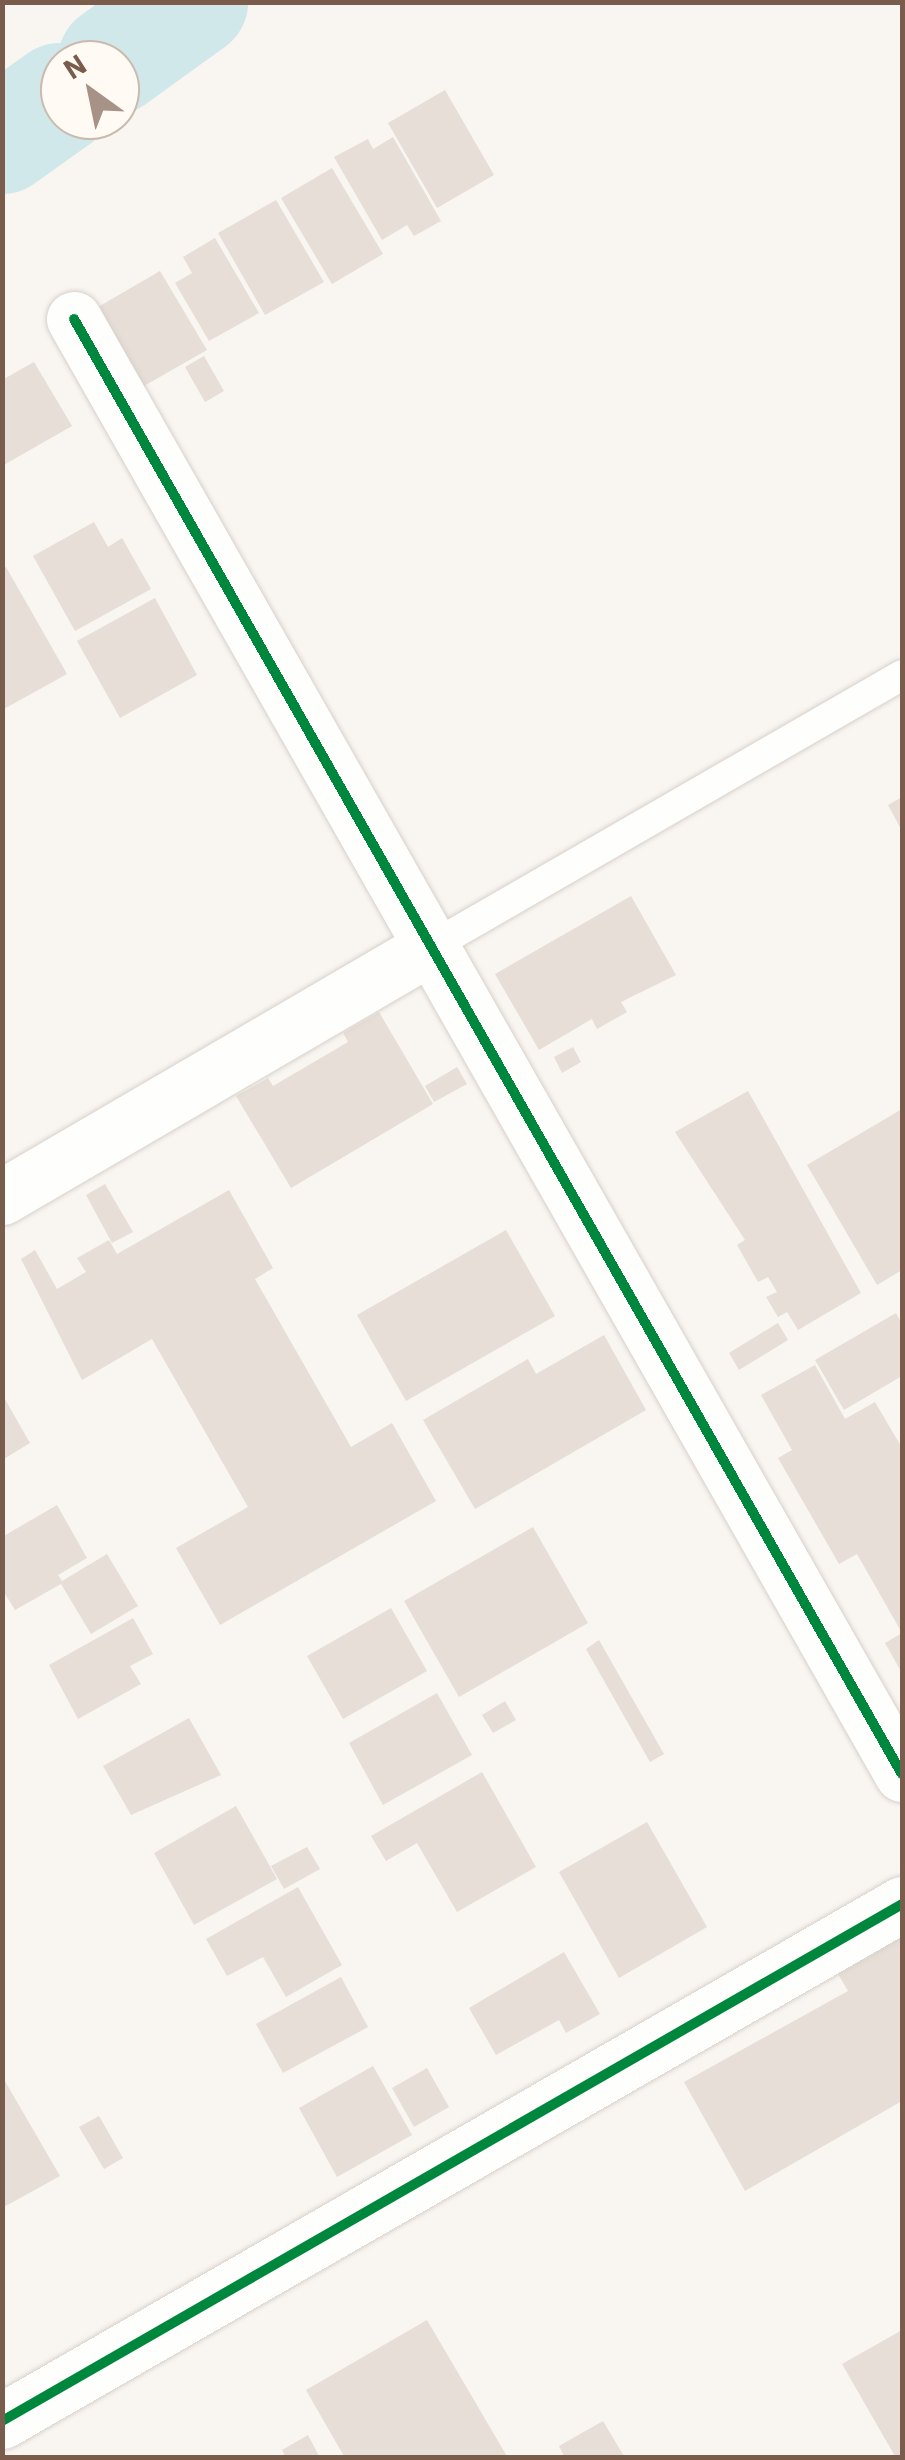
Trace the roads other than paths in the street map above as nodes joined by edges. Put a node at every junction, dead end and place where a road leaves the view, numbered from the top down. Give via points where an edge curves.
1 (74, 319) dead end
2 (902, 676) edge
3 (434, 945) junction
4 (2, 1197) edge
5 (902, 1774) edge
6 (902, 1904) edge
7 (2, 2421) edge

1 - 3 street
2 - 3 lane
3 - 4 street
3 - 5 street
6 - 7 street

